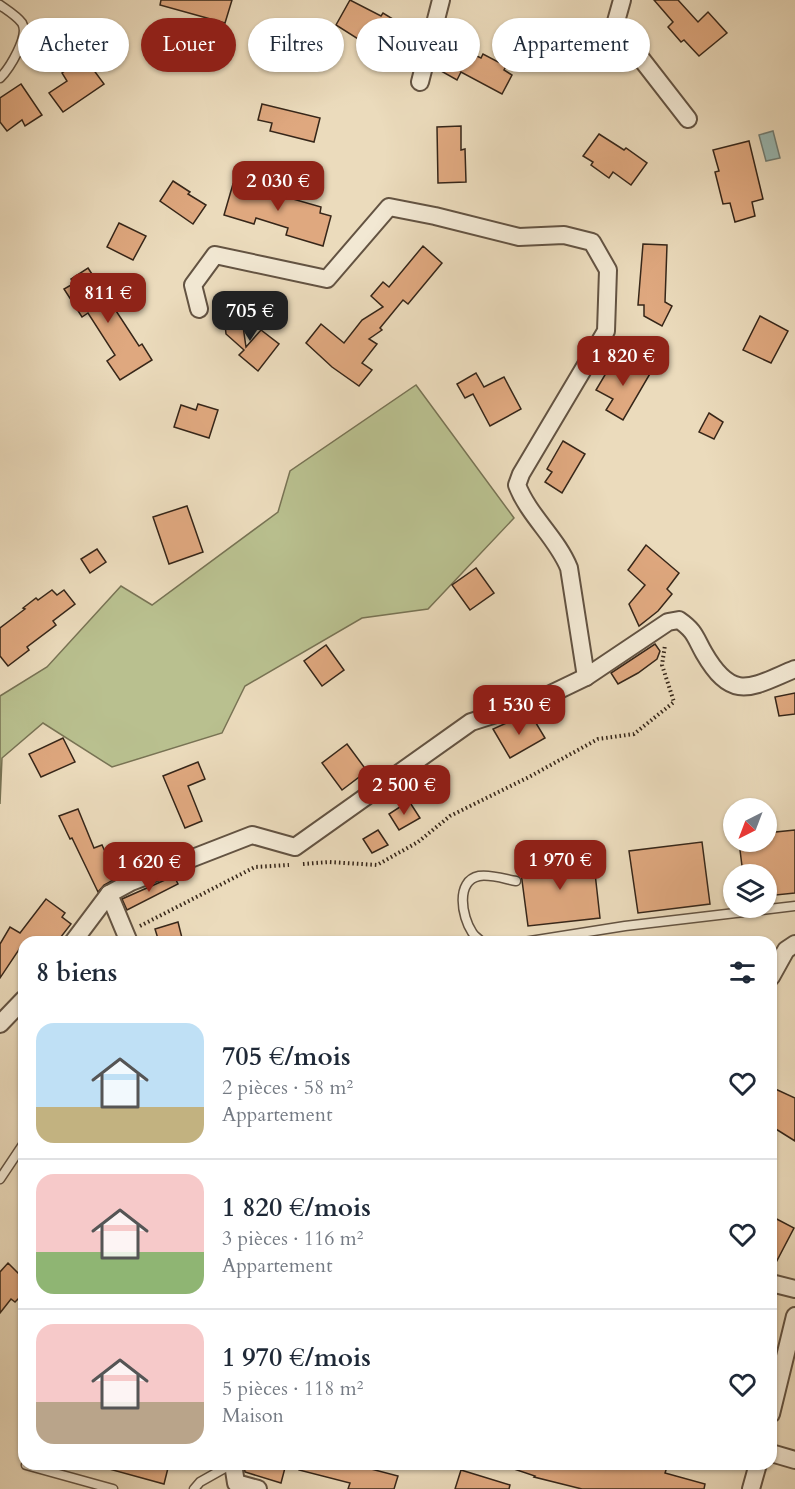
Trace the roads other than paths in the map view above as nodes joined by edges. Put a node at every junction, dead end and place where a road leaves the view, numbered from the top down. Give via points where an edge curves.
1 (441, 0) edge
2 (622, 0) edge
3 (0, 5) edge
4 (0, 78) edge
5 (420, 82) dead end
6 (688, 119) dead end
7 (199, 309) dead end
8 (795, 669) edge
9 (586, 677) junction
10 (516, 880) dead end
11 (110, 894) junction
12 (795, 906) edge
13 (78, 936) edge
14 (123, 936) edge
15 (475, 936) edge
16 (564, 936) edge
17 (795, 944) edge
18 (777, 966) edge
19 (18, 1005) edge
20 (0, 1024) edge
21 (18, 1152) edge
22 (0, 1179) edge
23 (777, 1284) edge
24 (795, 1289) edge
25 (795, 1316) edge
26 (777, 1390) edge
27 (777, 1456) edge
28 (795, 1460) edge
29 (44, 1470) edge
30 (222, 1470) edge
31 (234, 1470) edge
32 (756, 1470) edge
33 (113, 1489) edge
34 (194, 1489) edge
35 (258, 1489) edge
36 (751, 1489) edge

1 - 5 street
2 - 6 street via 615,25
3 - 4 lane via 22,24 24,31
7 - 9 street via 193,285 215,255 327,279 389,207 519,237 564,235 592,242 608,270 606,331 517,485 569,568
8 - 9 street via 742,688 727,682 691,628 679,620 668,622
9 - 11 street via 534,702 471,722 295,847 252,835 130,882
10 - 15 lane via 479,876 469,880 463,891 464,912
11 - 13 street
11 - 14 street
12 - 16 lane
17 - 18 street via 786,950
19 - 20 street
21 - 22 lane
23 - 24 street
25 - 26 street
27 - 28 street
29 - 33 lane
30 - 34 lane
31 - 35 street via 236,1483
32 - 36 street

